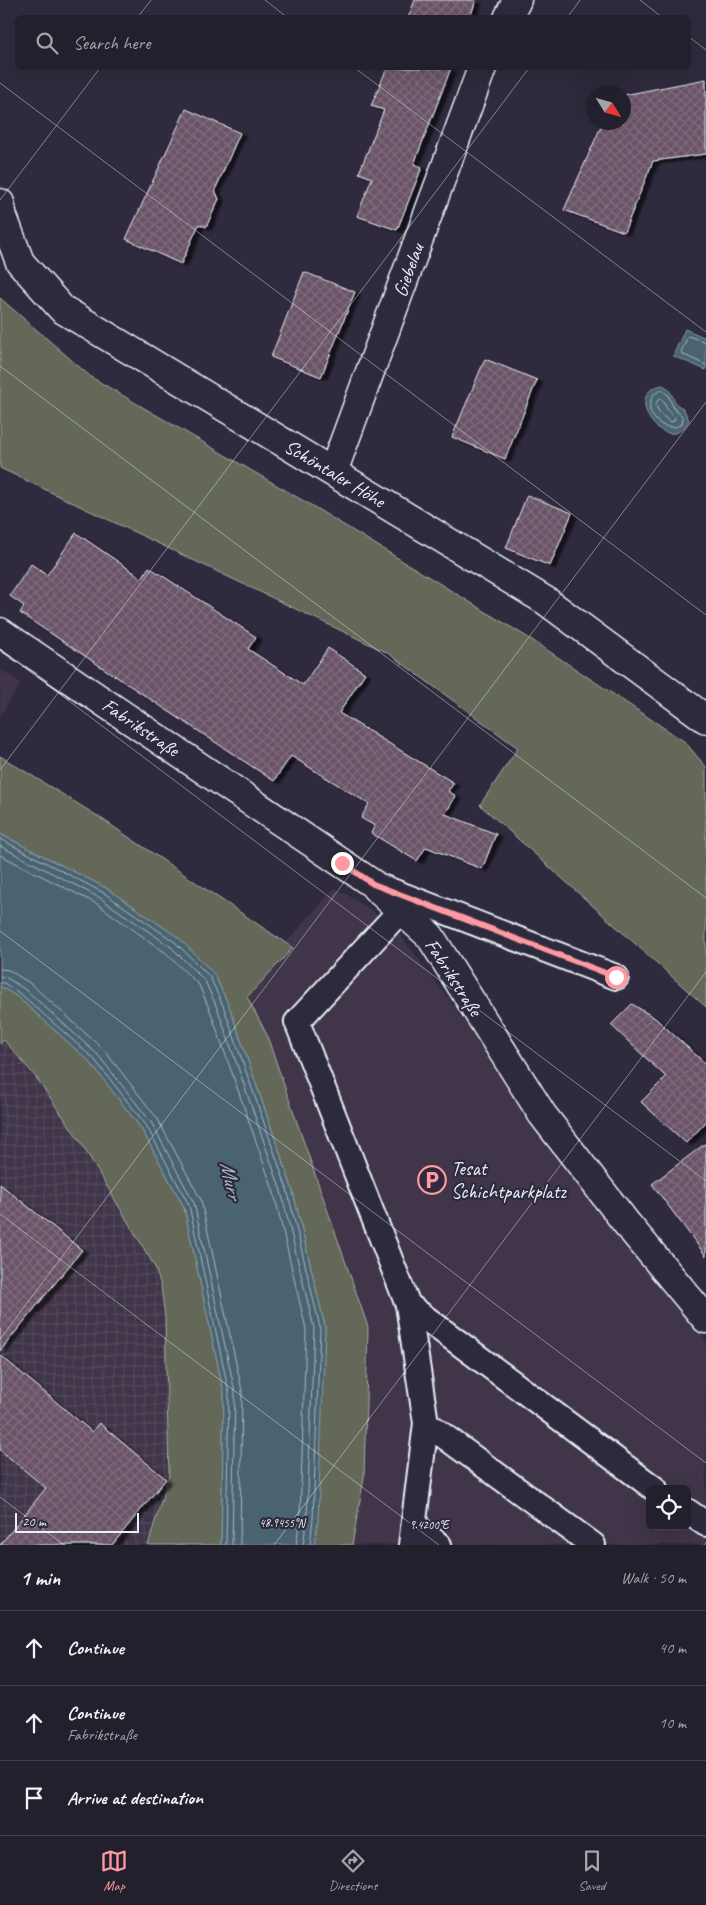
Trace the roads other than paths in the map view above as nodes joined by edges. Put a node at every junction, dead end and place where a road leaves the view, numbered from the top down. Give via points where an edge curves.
1 (517, 0) edge
2 (510, 15) edge
3 (481, 70) edge
4 (0, 203) edge
5 (333, 472) junction
6 (0, 632) edge
7 (706, 719) edge
8 (373, 884) junction
9 (401, 910) junction
10 (616, 977) dead end
11 (408, 1305) junction
12 (706, 1318) edge
13 (426, 1423) junction
14 (650, 1485) edge
15 (691, 1514) edge
16 (706, 1524) edge
17 (412, 1535) edge
18 (439, 1545) edge
19 (593, 1545) edge

1 - 2 street
3 - 5 street, Giebelau
4 - 5 street, Schöntaler Höhe via 20,262 62,309
5 - 7 street, Schöntaler Höhe via 546,601
6 - 8 street, Fabrikstraße
8 - 9 street, Fabrikstraße
8 - 10 lane
9 - 11 lane via 297,1022
9 - 12 street, Fabrikstraße via 430,936 542,1114 627,1224
11 - 13 lane
11 - 14 lane
13 - 17 lane
13 - 19 lane
15 - 16 lane
17 - 18 lane

